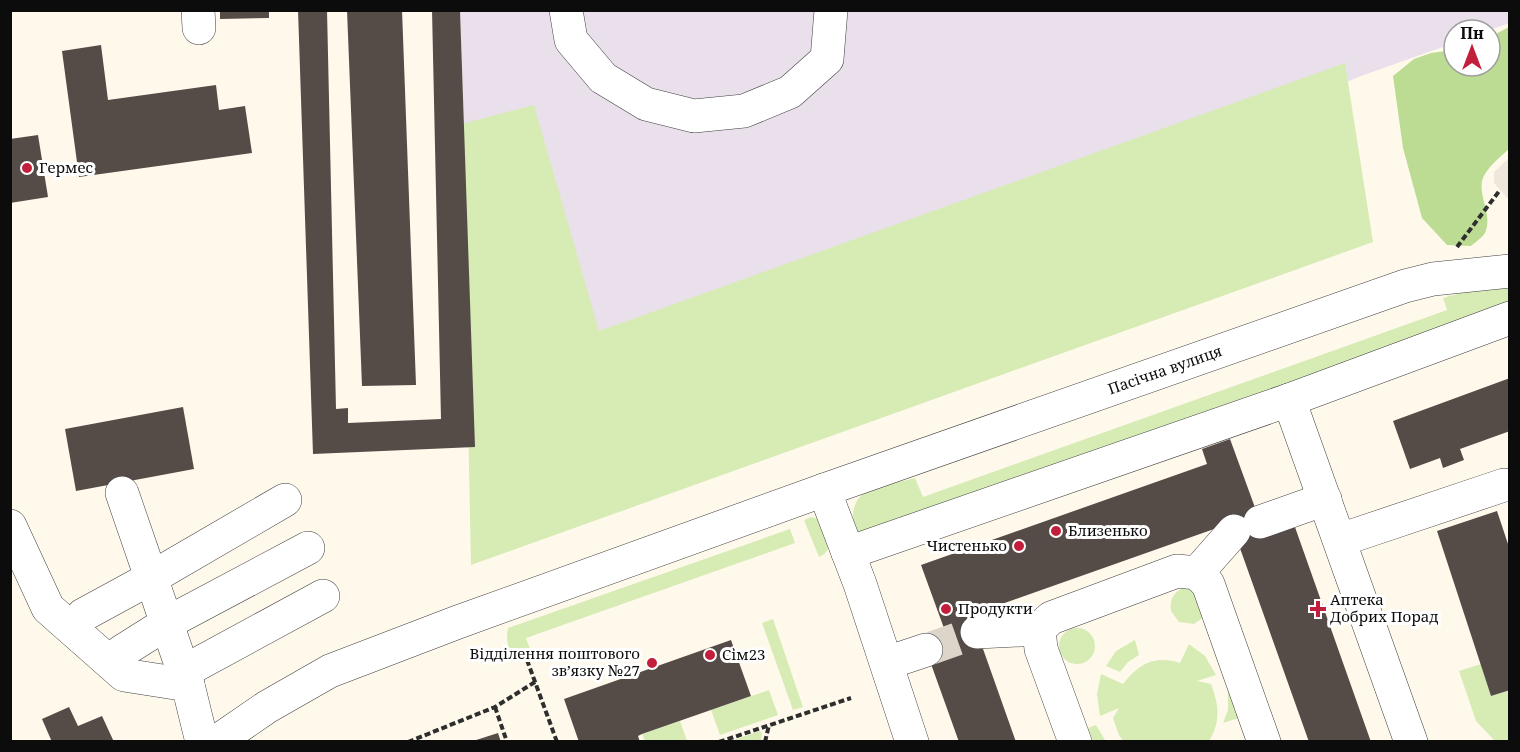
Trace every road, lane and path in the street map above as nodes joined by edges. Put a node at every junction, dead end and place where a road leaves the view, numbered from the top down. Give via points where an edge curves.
1 (566, 10) edge
2 (831, 10) edge
3 (1500, 190) dead end
4 (1509, 272) edge
5 (1433, 279) junction
6 (1509, 318) edge
7 (1289, 400) junction
8 (1504, 485) dead end
9 (824, 490) junction
10 (122, 493) dead end
11 (1325, 499) junction
12 (285, 500) dead end
13 (10, 526) edge
14 (1340, 540) junction
15 (308, 548) dead end
16 (848, 553) junction
17 (1197, 573) junction
18 (151, 578) junction
19 (323, 596) dead end
20 (83, 615) dead end
21 (166, 623) junction
22 (1039, 629) junction
23 (977, 633) tunnel mouth
24 (926, 650) tunnel mouth
25 (121, 652) dead end
26 (527, 660) dead end
27 (887, 663) junction
28 (186, 678) junction
29 (535, 682) junction
30 (851, 698) dead end
31 (495, 708) junction
32 (769, 724) junction
33 (202, 741) edge
34 (216, 741) edge
35 (408, 741) edge
36 (507, 741) edge
37 (557, 741) edge
38 (719, 741) edge
39 (765, 741) edge
40 (912, 741) edge
41 (1075, 741) edge
42 (1264, 741) edge
43 (1411, 741) edge

1 - 2 street via 571,40 603,78 646,104 694,116 744,111 790,92 827,58
3 - 5 path
4 - 5 street, Пасічна вулиця
5 - 9 street, Пасічна вулиця
6 - 7 street
7 - 11 street
7 - 16 street
8 - 14 street
9 - 16 street
9 - 34 street, Пасічна вулиця via 330,671
10 - 18 street
11 - 14 street
11 - 17 street via 1247,526
12 - 18 street
13 - 28 street via 48,608 124,675
14 - 43 street
15 - 21 street
16 - 27 street
17 - 22 street via 1177,571 1051,618
17 - 42 street via 1208,584
18 - 20 street
18 - 21 street
19 - 28 street
21 - 25 street
21 - 28 street
22 - 23 street
22 - 41 street via 1041,649
24 - 27 street
26 - 29 path
27 - 40 street
28 - 33 street
29 - 31 path
29 - 37 path
30 - 32 path
31 - 35 path
31 - 36 path
32 - 38 path
32 - 39 path

